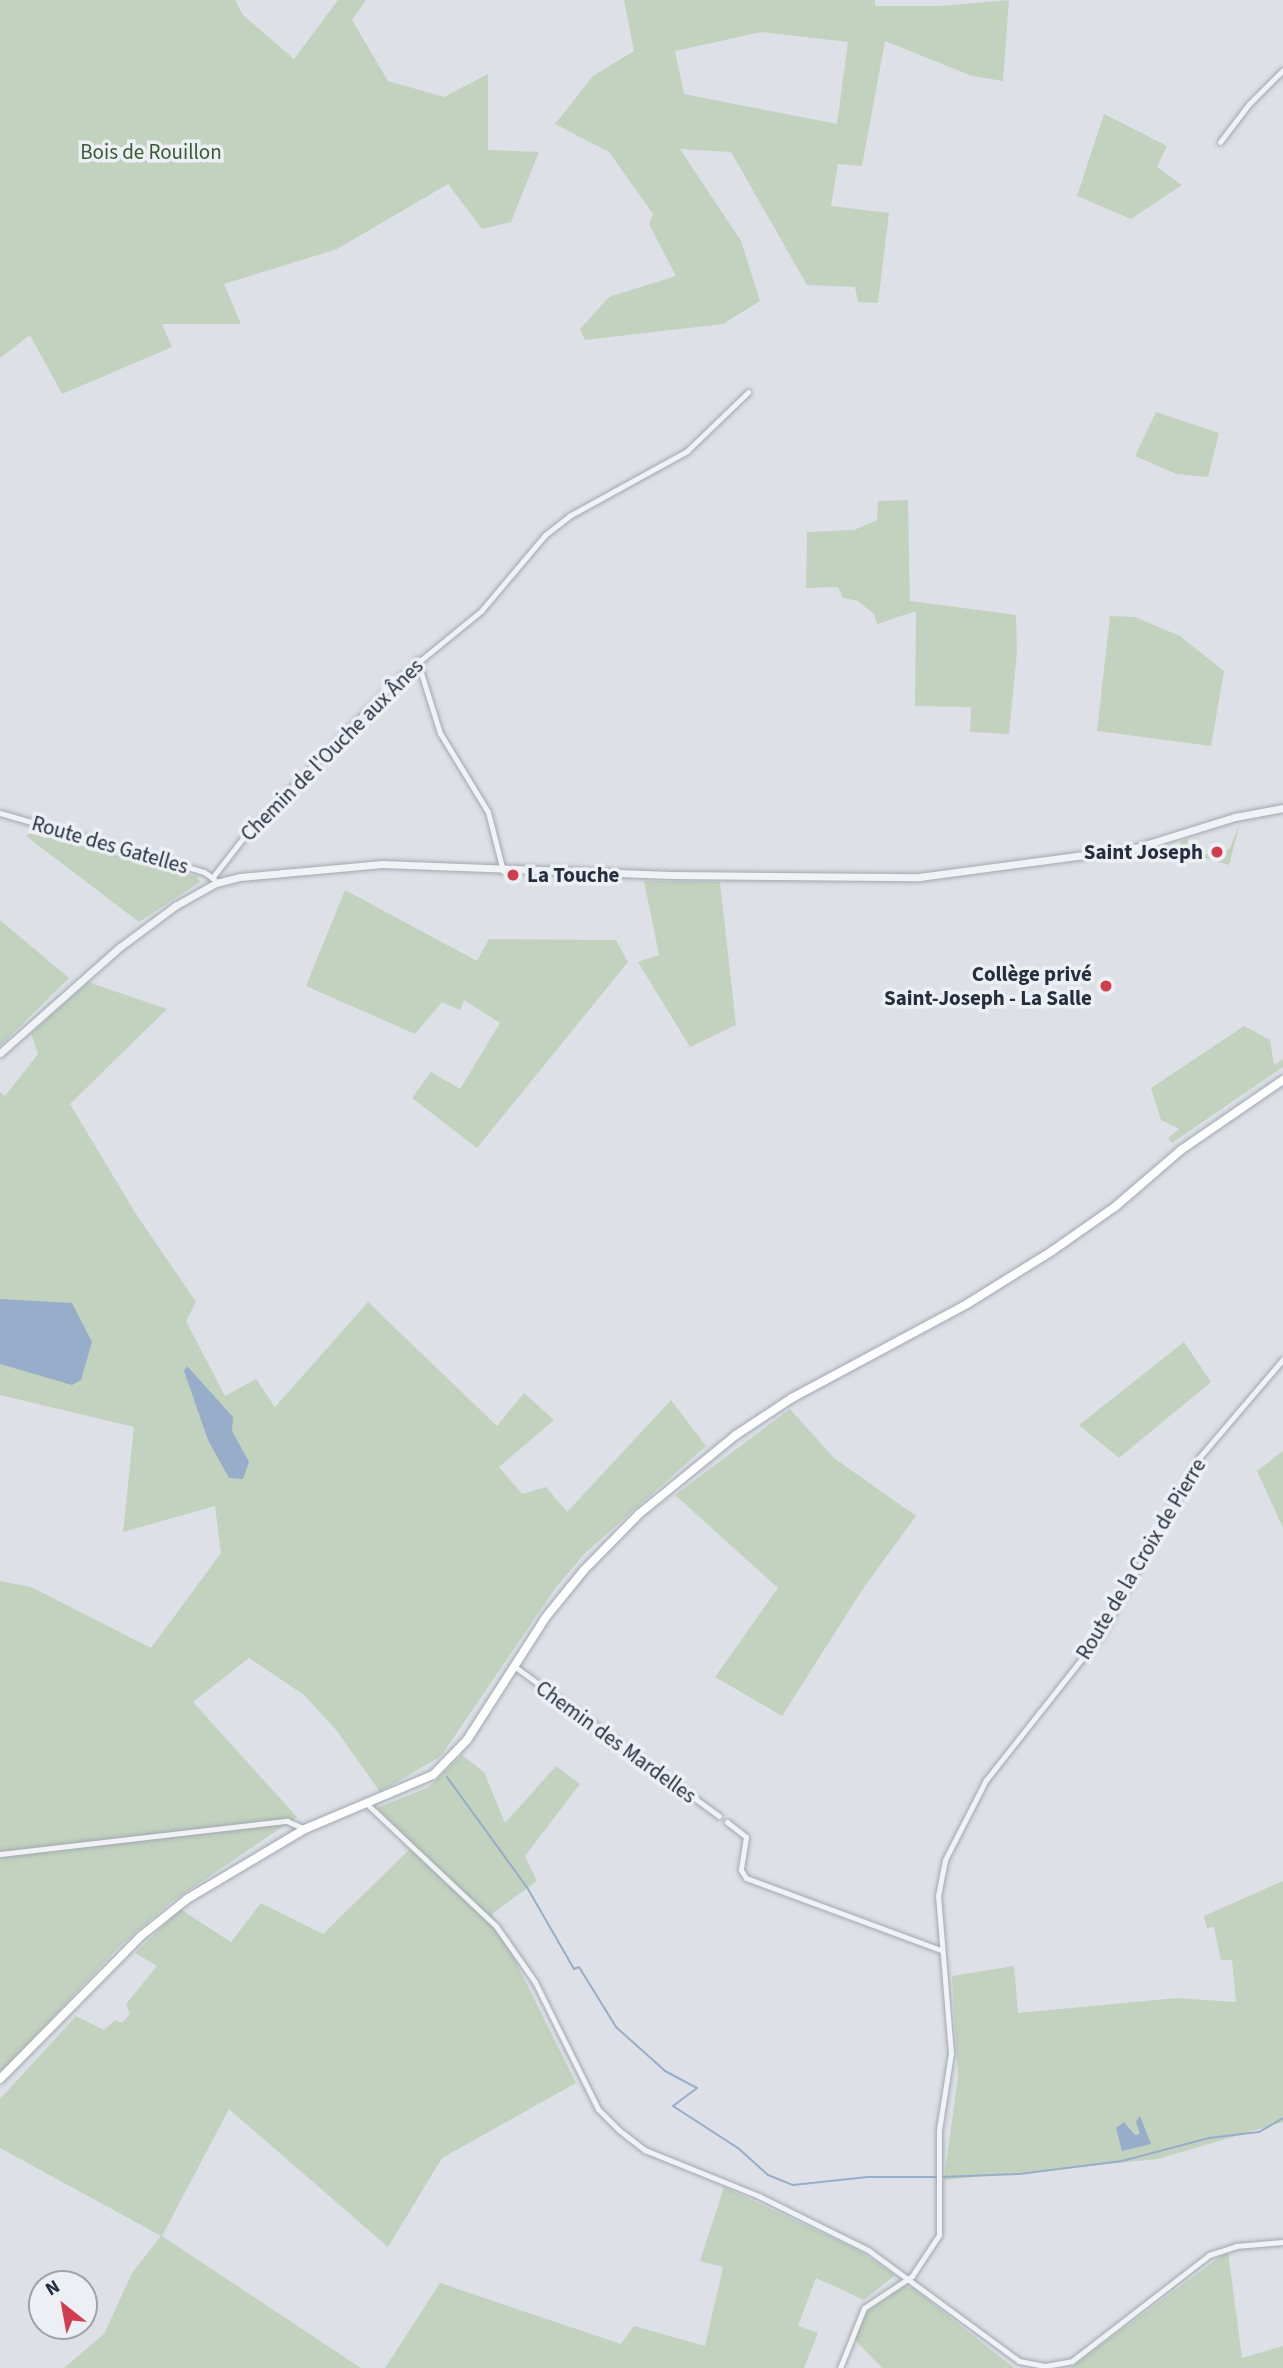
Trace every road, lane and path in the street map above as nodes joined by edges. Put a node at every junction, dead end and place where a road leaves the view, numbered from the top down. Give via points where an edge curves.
1 (1283, 71) edge
2 (1220, 142) dead end
3 (748, 391) dead end
4 (417, 660) junction
5 (1283, 808) edge
6 (0, 813) edge
7 (503, 871) junction
8 (214, 881) junction
9 (0, 1053) edge
10 (1283, 1080) edge
11 (1283, 1359) edge
12 (514, 1666) junction
13 (368, 1805) junction
14 (719, 1816) dead end
15 (727, 1822) dead end
16 (305, 1829) junction
17 (0, 1854) edge
18 (941, 1950) junction
19 (0, 2079) edge
20 (1283, 2242) edge
21 (908, 2278) junction
22 (840, 2368) edge

1 - 2 street via 1248,104
3 - 4 street, Chemin de l'Ouche aux Ânes via 687,451 569,516 545,535 468,625
4 - 7 street via 440,733 488,812
4 - 8 street, Chemin de l'Ouche aux Ânes via 272,808
5 - 7 street via 1235,817 1135,848 919,877
6 - 8 street, Route des Gatelles
7 - 8 street via 350,865
8 - 9 street via 120,947
10 - 12 main road via 1165,1162 1096,1222 1022,1270 792,1398 736,1435 639,1514 584,1570
11 - 18 street, Route de la Croix de Pierre via 1198,1459 1102,1633 986,1780 941,1871
12 - 13 main road via 451,1759 419,1785
12 - 14 street, Chemin des Mardelles
13 - 16 main road
13 - 21 street via 496,1926 535,1982 598,2109 619,2130 645,2150 833,2230
15 - 18 street via 746,1837 741,1870 746,1878
16 - 17 street via 287,1821
16 - 19 main road via 187,1899 141,1936
18 - 21 street, Route de la Croix de Pierre via 951,2053 939,2130 939,2235 931,2253
20 - 21 street via 1236,2246 1209,2255 1091,2351 1055,2366 1024,2364 1012,2357
21 - 22 street, Route de la Croix de Pierre via 864,2308

